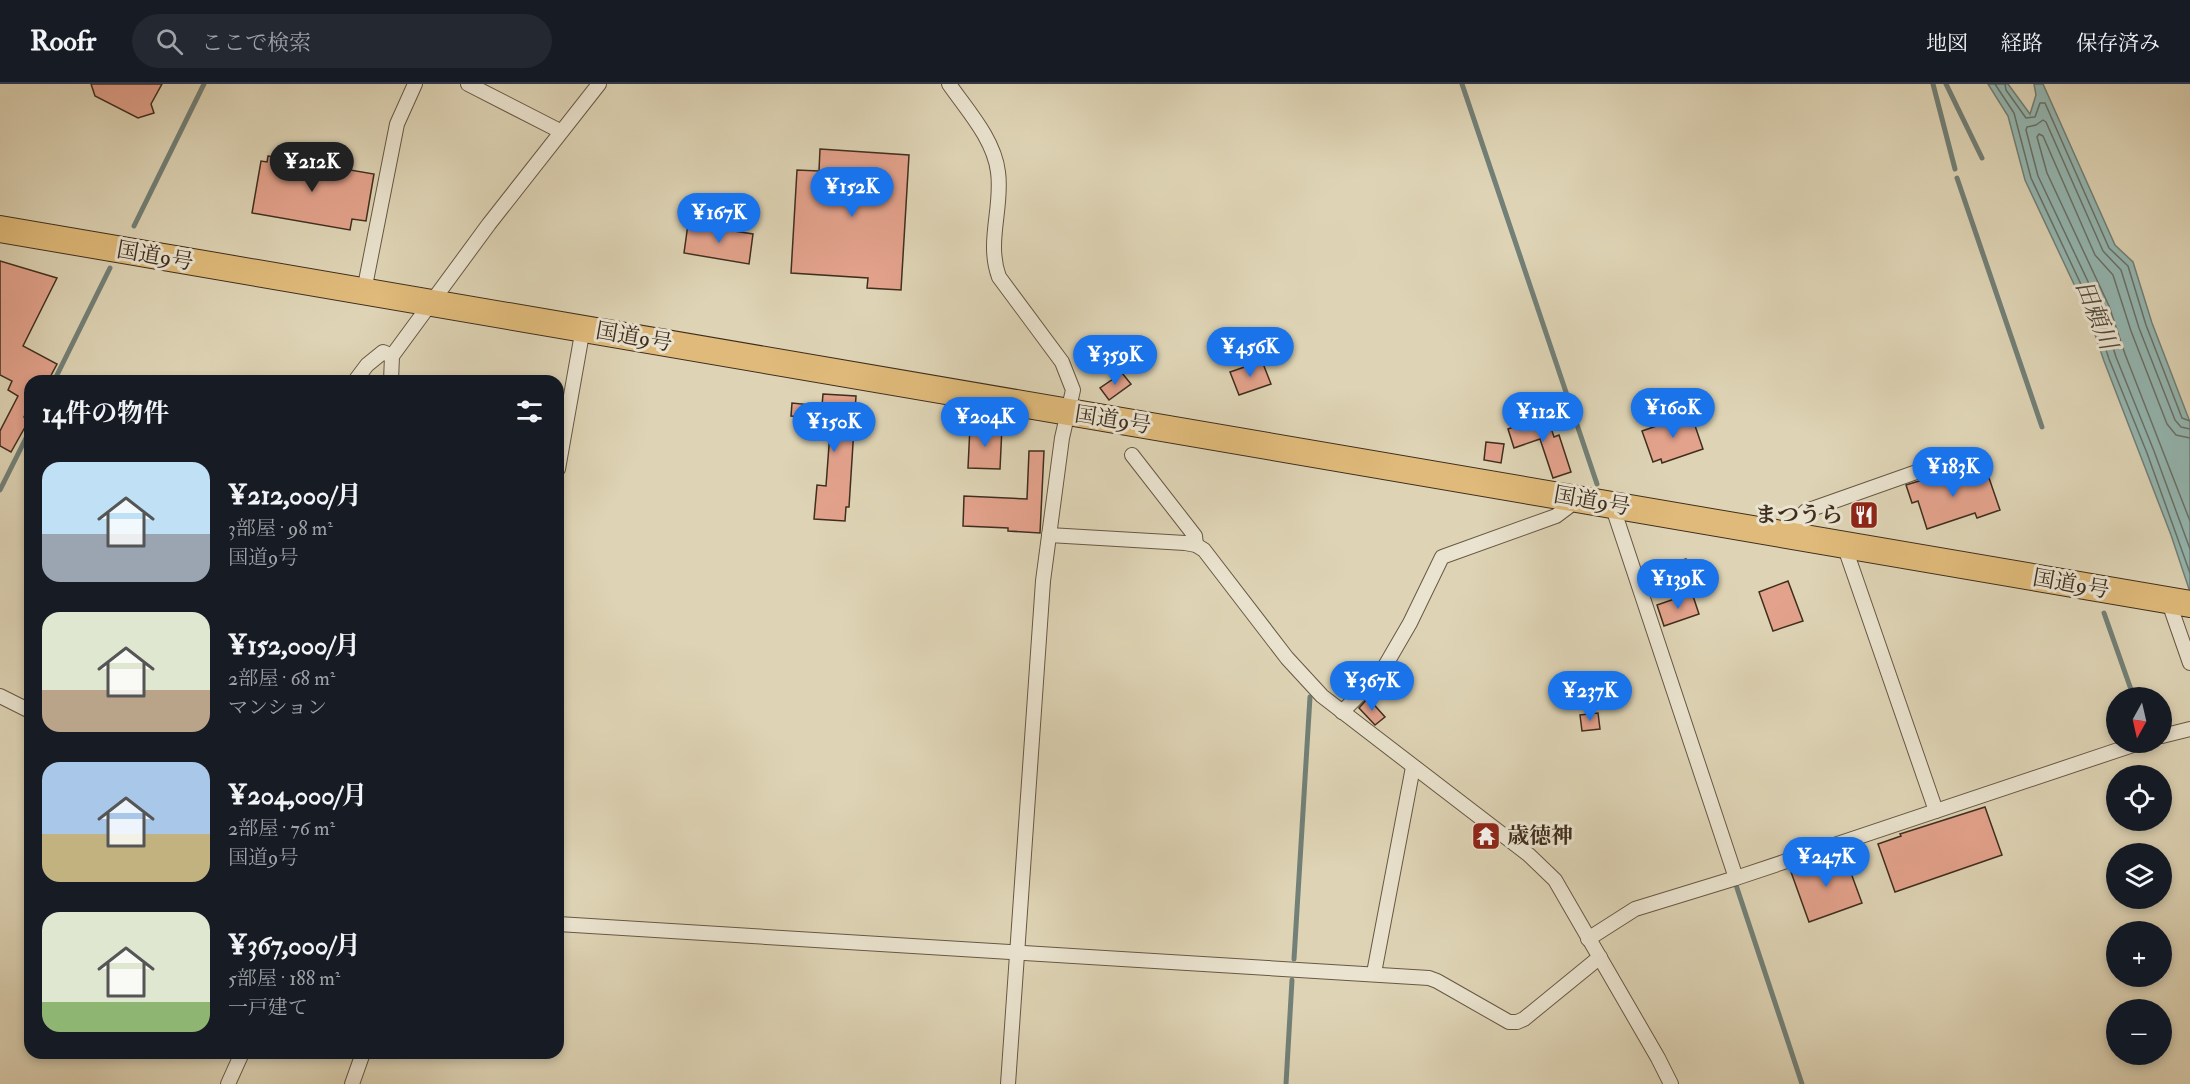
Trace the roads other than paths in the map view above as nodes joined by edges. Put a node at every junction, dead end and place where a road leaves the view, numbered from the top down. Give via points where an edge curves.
1 (415, 84) edge
2 (468, 84) edge
3 (599, 84) edge
4 (949, 84) edge
5 (560, 131) junction
6 (0, 229) edge
7 (364, 291) junction
8 (432, 303) junction
9 (583, 328) junction
10 (392, 356) junction
11 (360, 375) edge
12 (391, 375) edge
13 (1069, 413) junction
14 (564, 435) edge
15 (1132, 455) dead end
16 (1925, 470) dead end
17 (1571, 498) junction
18 (1612, 505) junction
19 (1049, 535) junction
20 (1796, 537) junction
21 (1196, 545) junction
22 (1844, 545) junction
23 (2178, 602) edge
24 (2190, 663) edge
25 (0, 696) edge
26 (24, 708) edge
27 (1342, 712) junction
28 (2190, 729) edge
29 (2172, 734) edge
30 (2109, 753) edge
31 (1413, 767) junction
32 (1936, 811) junction
33 (1736, 878) junction
34 (564, 924) edge
35 (1588, 939) junction
36 (1018, 951) junction
37 (1600, 957) junction
38 (1374, 973) junction
39 (239, 1059) edge
40 (361, 1059) edge
41 (228, 1084) edge
42 (352, 1084) edge
43 (1008, 1084) edge
44 (1671, 1084) edge

1 - 7 street via 397,124
2 - 5 street
3 - 5 street
4 - 13 street via 996,158 996,267 1006,287 1062,362 1073,390
5 - 8 street
6 - 7 highway, 国道9号
7 - 8 highway, 国道9号
8 - 9 highway, 国道9号
8 - 10 street
9 - 13 highway, 国道9号
9 - 14 street
10 - 11 street via 383,352
10 - 12 street
13 - 17 highway, 国道9号
13 - 19 street
15 - 21 street via 1195,536
16 - 20 street via 1806,511 1799,518
17 - 18 highway, 国道9号
17 - 27 street via 1568,507 1556,516 1443,557 1381,673
18 - 20 highway, 国道9号
18 - 33 street
19 - 21 street
19 - 36 street
20 - 22 highway, 国道9号
21 - 27 street via 1208,554 1287,658
22 - 23 highway, 国道9号
22 - 32 street
23 - 24 street
25 - 26 street
27 - 31 street
28 - 29 street
30 - 32 street
31 - 35 street via 1529,855 1555,880
31 - 38 street
32 - 33 street
33 - 35 street via 1635,909
34 - 36 street
35 - 37 street
36 - 38 street
36 - 43 street
37 - 38 street via 1524,1019 1513,1022 1432,979
37 - 44 street
39 - 41 street
40 - 42 street

